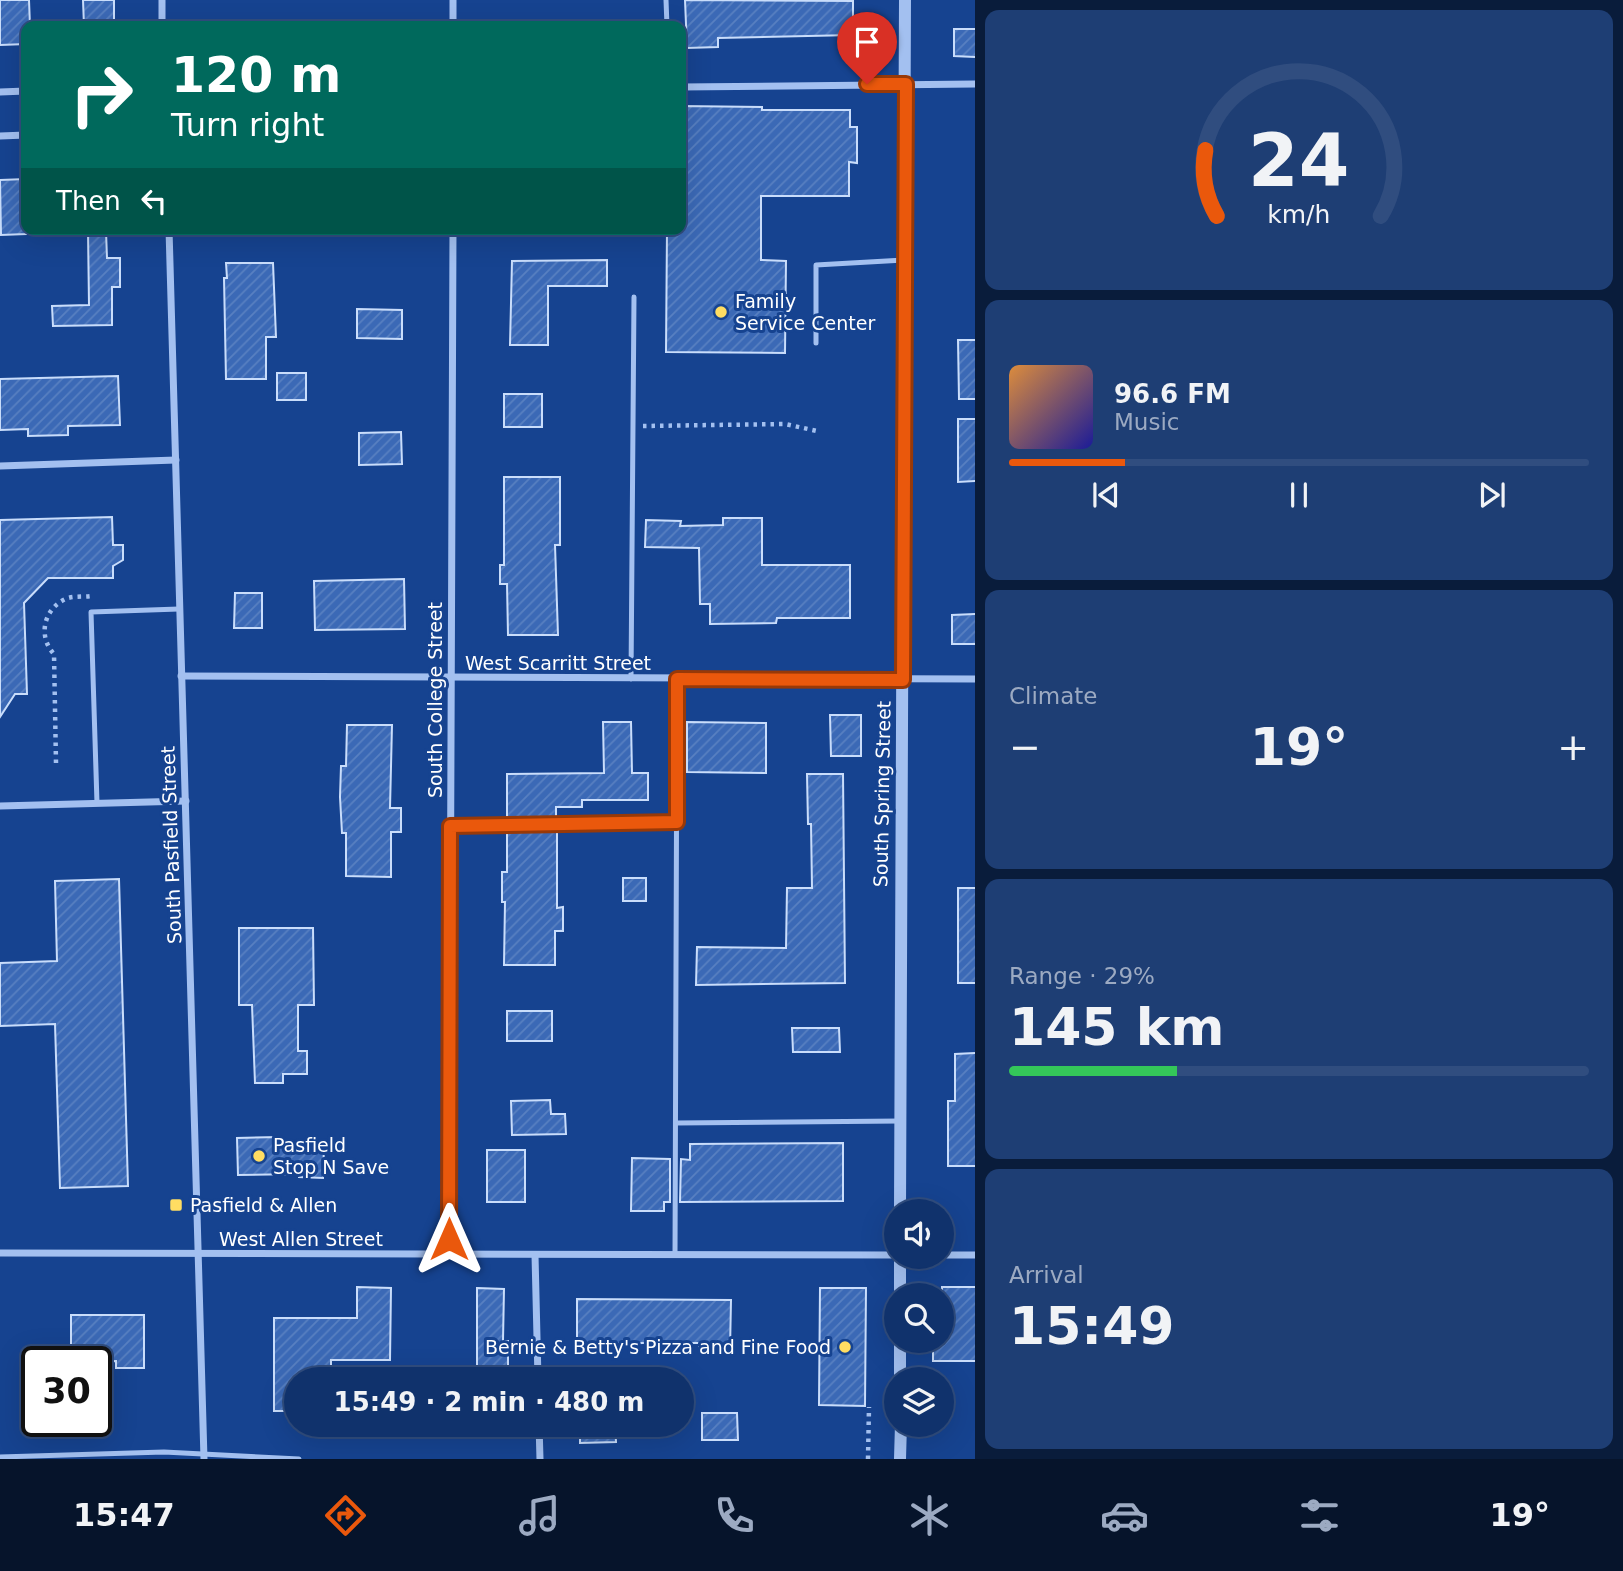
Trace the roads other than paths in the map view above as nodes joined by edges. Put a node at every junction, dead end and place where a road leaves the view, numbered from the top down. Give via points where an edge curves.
1 (162, 0) edge
2 (453, 0) edge
3 (666, 0) edge
4 (905, 0) edge
5 (162, 21) edge
6 (453, 21) edge
7 (667, 21) edge
8 (906, 84) junction
9 (975, 84) edge
10 (686, 87) edge
11 (21, 91) edge
12 (0, 92) edge
13 (21, 135) edge
14 (0, 136) edge
15 (169, 235) edge
16 (453, 235) edge
17 (904, 260) junction
18 (634, 297) dead end
19 (816, 343) dead end
20 (176, 460) junction
21 (0, 466) edge
22 (179, 609) junction
23 (181, 676) junction
24 (451, 678) junction
25 (631, 679) junction
26 (677, 679) junction
27 (903, 680) junction
28 (975, 680) edge
29 (186, 801) junction
30 (97, 803) junction
31 (0, 806) edge
32 (677, 822) junction
33 (450, 826) junction
34 (900, 1121) junction
35 (676, 1122) junction
36 (900, 1199) edge
37 (0, 1253) edge
38 (198, 1255) junction
39 (449, 1255) junction
40 (535, 1255) junction
41 (675, 1255) junction
42 (954, 1255) edge
43 (975, 1255) edge
44 (884, 1256) edge
45 (538, 1367) edge
46 (540, 1437) edge
47 (901, 1437) edge
48 (204, 1456) edge
49 (0, 1457) edge
50 (299, 1459) edge
51 (540, 1459) edge
52 (900, 1459) edge

1 - 5 street
2 - 6 street
3 - 7 lane
4 - 8 street, South Spring Street
8 - 9 street
8 - 10 street
8 - 17 street, South Spring Street
11 - 12 street
13 - 14 street
15 - 20 street, South Pasfield Street
16 - 24 street, South College Street
17 - 19 lane via 816,265
17 - 27 street, South Spring Street
18 - 25 lane
20 - 21 street
20 - 22 street, South Pasfield Street
22 - 23 street, South Pasfield Street
22 - 30 lane via 91,612
23 - 24 street, West Scarritt Street
23 - 29 street, South Pasfield Street
24 - 25 street, West Scarritt Street
24 - 33 street, South College Street
25 - 26 street, West Scarritt Street
26 - 27 street, West Scarritt Street
26 - 32 lane
27 - 28 street, West Scarritt Street
27 - 34 street, South Spring Street
29 - 30 street
29 - 38 street, South Pasfield Street
30 - 31 street
32 - 33 lane
32 - 35 lane
33 - 39 street, South College Street
34 - 35 lane
34 - 36 street, South Spring Street
35 - 41 lane
37 - 38 street, West Allen Street
38 - 39 street, West Allen Street
38 - 48 street, South Pasfield Street
39 - 40 street, West Allen Street
40 - 41 street, West Allen Street
40 - 45 street
41 - 44 street, West Allen Street
42 - 43 street
46 - 51 street
47 - 52 street
48 - 49 lane via 164,1452
48 - 50 lane

